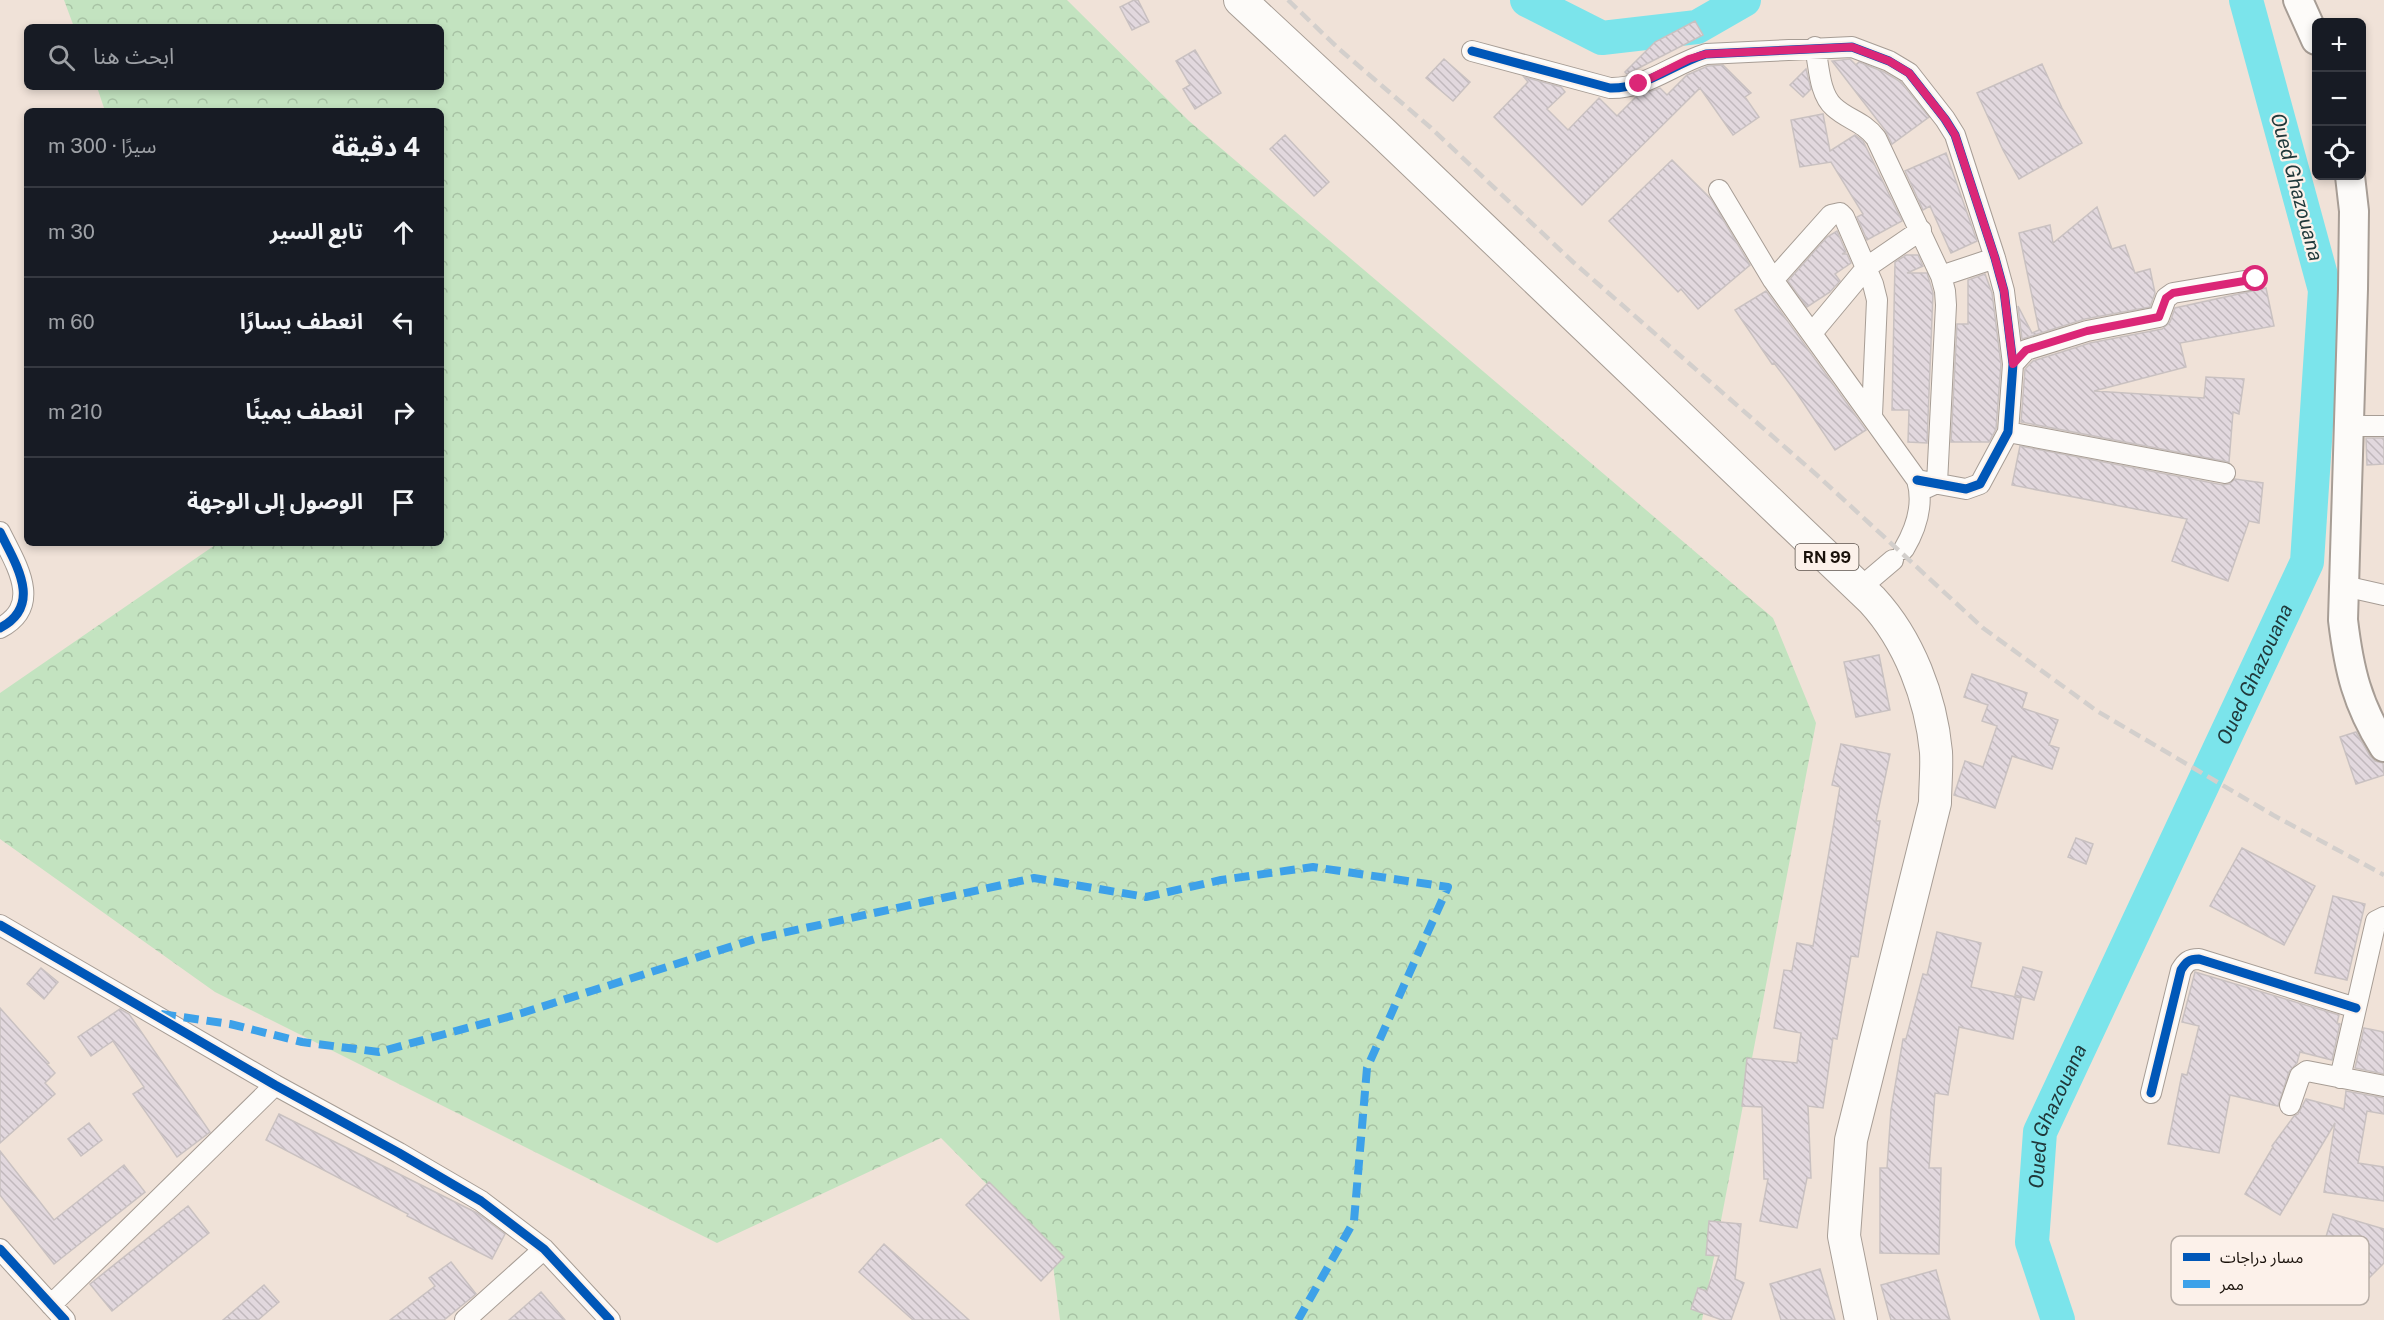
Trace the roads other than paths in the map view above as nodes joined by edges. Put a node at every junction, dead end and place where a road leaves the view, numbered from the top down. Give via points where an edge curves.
1 (1240, 0) edge
2 (2298, 0) edge
3 (2312, 31) edge
4 (1815, 47) junction
5 (1472, 51) dead end
6 (2350, 180) edge
7 (1719, 190) dead end
8 (1921, 230) junction
9 (1995, 258) junction
10 (1867, 267) junction
11 (1941, 276) junction
12 (2256, 279) dead end
13 (1773, 280) junction
14 (1812, 333) junction
15 (2013, 364) junction
16 (1872, 415) junction
17 (2350, 426) junction
18 (2384, 426) edge
19 (2008, 432) junction
20 (2224, 473) dead end
21 (1925, 485) junction
22 (0, 532) edge
23 (2344, 586) junction
24 (1860, 588) junction
25 (2384, 595) edge
26 (0, 628) edge
27 (2384, 747) edge
28 (2384, 916) edge
29 (0, 925) edge
30 (2356, 1008) junction
31 (2340, 1078) junction
32 (275, 1085) junction
33 (2384, 1086) edge
34 (2151, 1093) dead end
35 (2290, 1105) dead end
36 (0, 1249) edge
37 (543, 1249) junction
38 (51, 1305) junction
39 (65, 1320) edge
40 (465, 1320) edge
41 (610, 1320) edge
42 (1861, 1320) edge

1 - 24 main road, RN 99
2 - 3 main road
4 - 5 street via 1706,54 1627,88 1610,88
4 - 8 street via 1828,100 1834,108 1867,127 1876,138
4 - 9 street via 1852,47 1909,73 1955,135
6 - 17 main road via 2354,211
7 - 13 street
8 - 10 street
8 - 11 street
9 - 11 street
9 - 15 street via 2004,291
10 - 13 street via 1844,217 1836,213 1830,215
10 - 14 street
10 - 16 street via 1876,300
11 - 21 street via 1946,305
12 - 15 street via 2173,293 2166,298 2159,317 2077,334 2026,350
13 - 14 street
14 - 16 street
15 - 19 street
16 - 21 street
17 - 18 street
17 - 23 main road
19 - 20 street
19 - 21 street via 1980,484 1966,489
21 - 24 street via 1914,532 1899,554
22 - 26 street via 24,589 18,613
23 - 25 street
23 - 27 main road via 2343,620 2349,666 2361,705
24 - 42 main road, RN 99 via 1886,615 1910,656 1927,704 1936,753 1935,803 1851,1140 1844,1236
28 - 30 street via 2376,921
29 - 32 street
30 - 31 street
30 - 34 street via 2192,959 2181,970
31 - 33 street
31 - 35 street via 2304,1072
32 - 37 street via 471,1195
32 - 38 street
36 - 38 street
37 - 40 street
37 - 41 street
38 - 39 street

